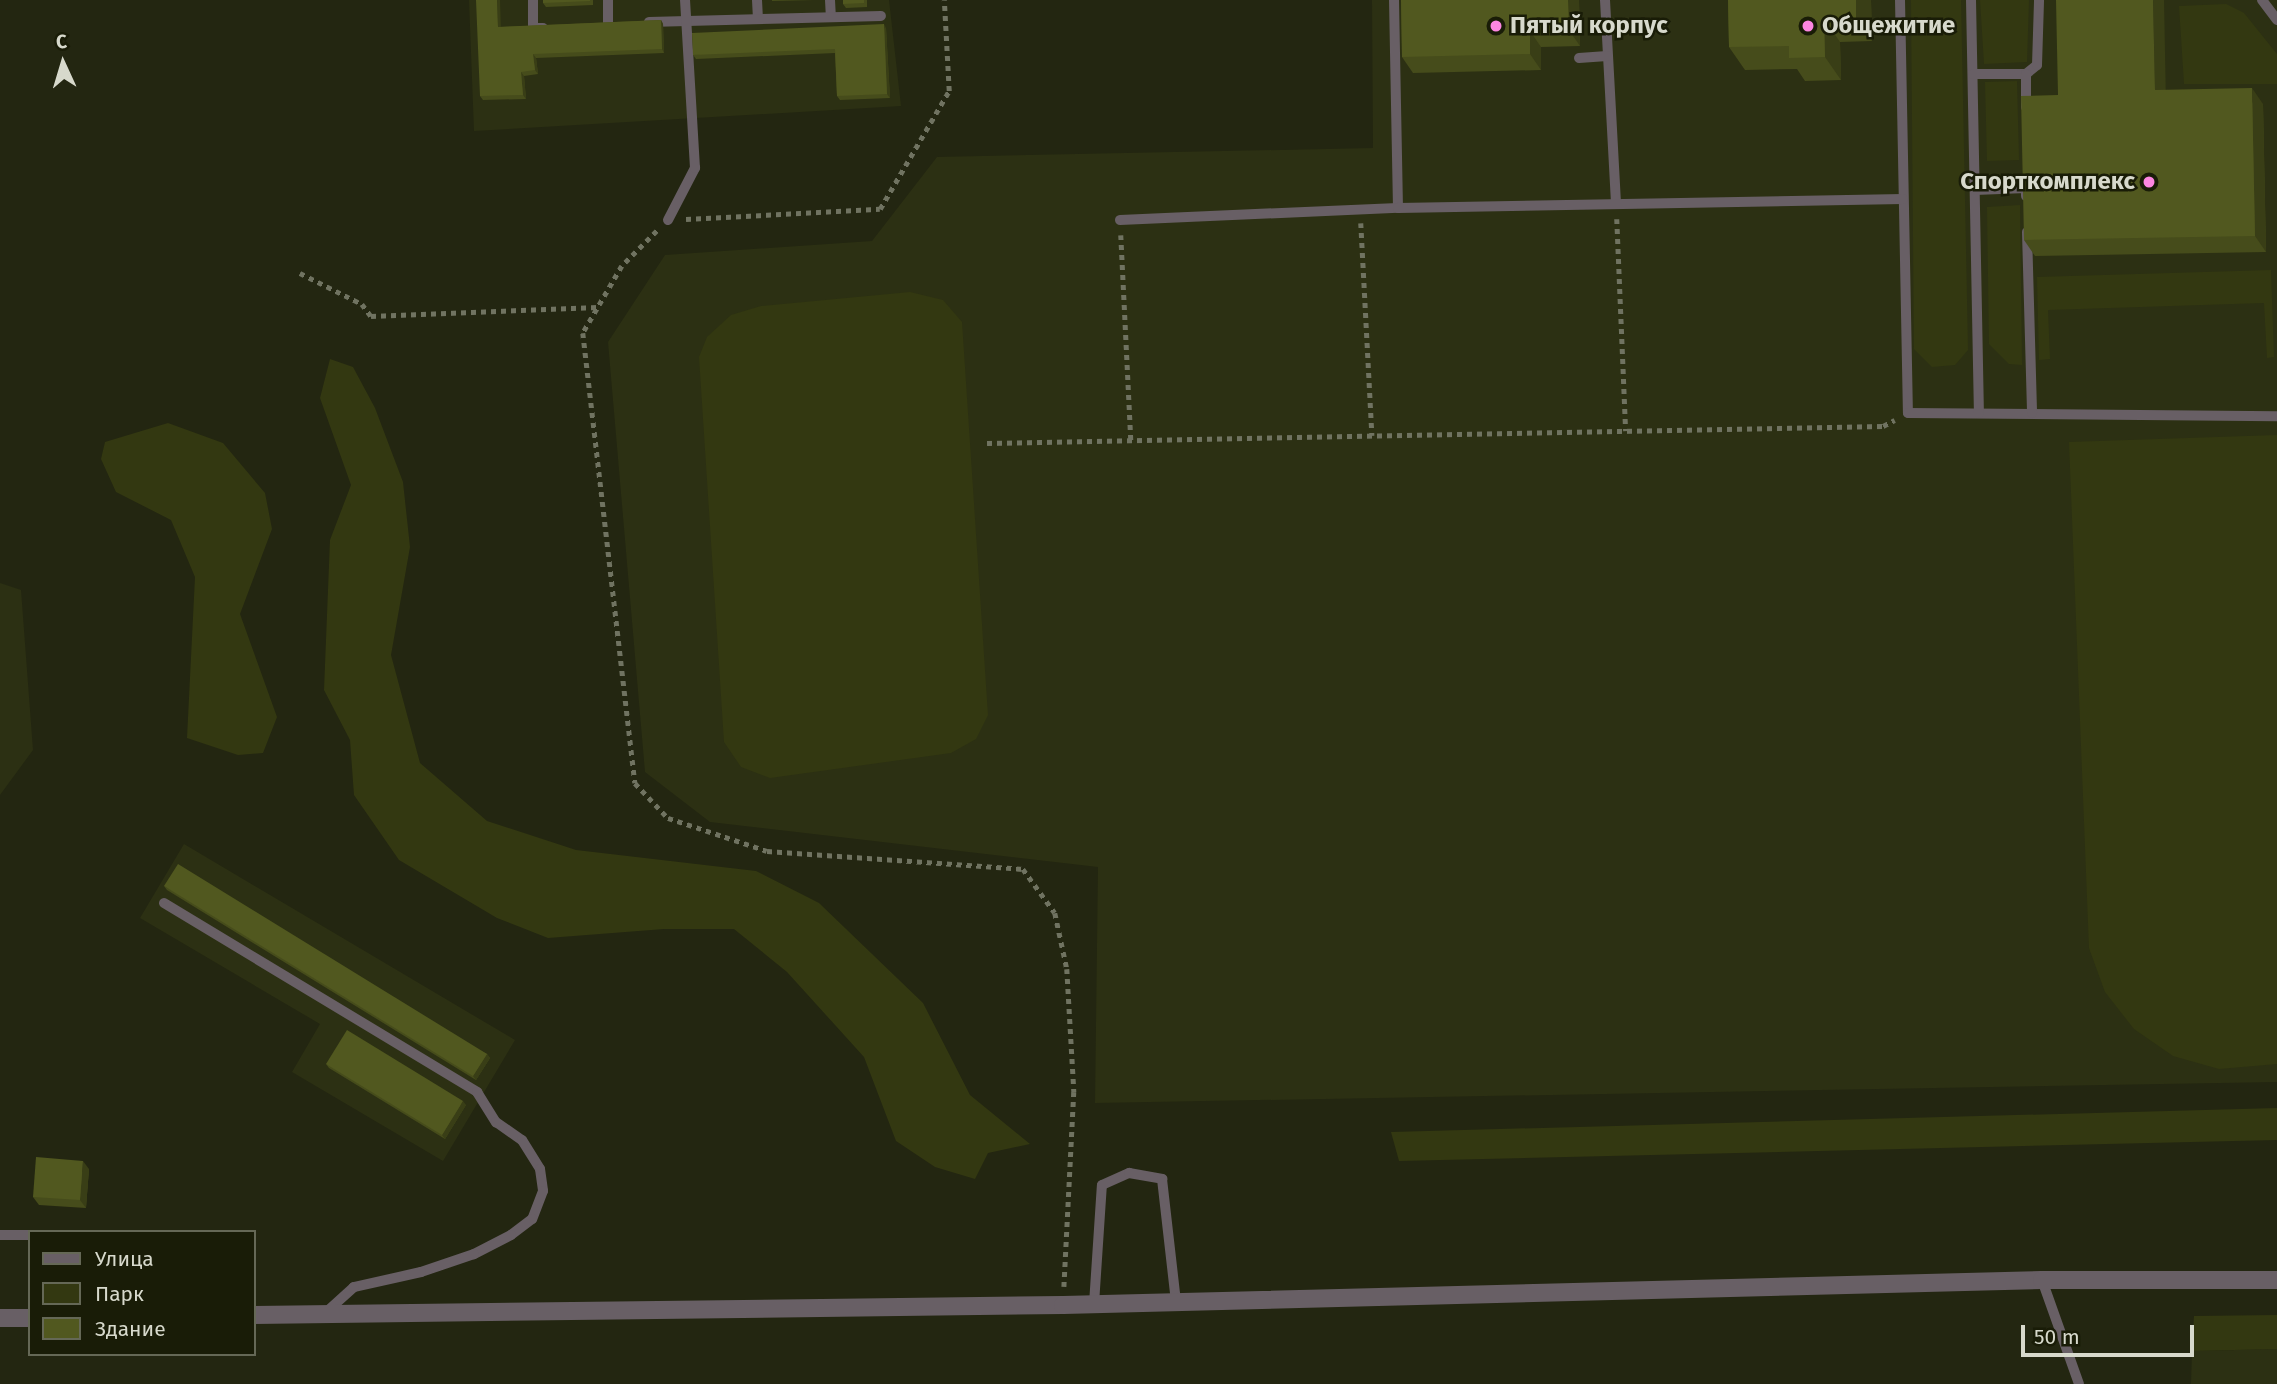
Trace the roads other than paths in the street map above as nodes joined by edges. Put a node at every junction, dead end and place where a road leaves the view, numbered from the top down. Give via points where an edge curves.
1 (533, 0) edge
2 (608, 0) edge
3 (685, 0) edge
4 (757, 0) edge
5 (831, 0) edge
6 (1394, 0) edge
7 (1605, 0) edge
8 (1900, 0) edge
9 (1971, 0) edge
10 (2039, 0) edge
11 (2262, 0) edge
12 (881, 16) dead end
13 (831, 17) junction
14 (758, 19) junction
15 (2277, 20) edge
16 (686, 21) junction
17 (634, 23) edge
18 (608, 24) junction
19 (621, 24) edge
20 (596, 25) edge
21 (558, 27) edge
22 (1607, 56) junction
23 (1579, 58) dead end
24 (1973, 74) junction
25 (2026, 74) junction
26 (2026, 125) edge
27 (2026, 176) edge
28 (2026, 188) junction
29 (1975, 190) junction
30 (1903, 199) junction
31 (1616, 204) junction
32 (1398, 208) junction
33 (668, 220) road end
34 (1120, 220) road end
35 (1979, 413) junction
36 (2032, 413) junction
37 (2277, 416) edge
38 (163, 903) dead end
39 (0, 1235) edge
40 (28, 1235) edge
41 (2042, 1280) junction
42 (2277, 1280) edge
43 (1176, 1302) junction
44 (1094, 1304) junction
45 (256, 1315) edge
46 (323, 1315) junction
47 (0, 1318) edge
48 (28, 1318) edge
49 (2079, 1384) edge

1 - 21 lane via 533,28
2 - 18 lane
3 - 16 lane
4 - 14 lane
5 - 13 lane
6 - 32 lane
7 - 22 lane
8 - 30 lane
9 - 24 lane
10 - 25 lane via 2037,65
11 - 15 lane
12 - 13 lane
13 - 14 lane
14 - 16 lane
16 - 17 lane
16 - 33 lane via 695,168
18 - 19 lane
18 - 20 lane
22 - 23 lane
22 - 31 lane
24 - 25 lane
24 - 29 lane
25 - 26 lane
27 - 28 lane
28 - 29 lane
28 - 36 lane
29 - 35 lane
30 - 31 lane
30 - 35 lane via 1908,414
31 - 32 lane
32 - 34 lane
35 - 36 lane
36 - 37 lane
38 - 46 lane via 477,1092 496,1122 522,1140 540,1169 543,1191 532,1219 511,1235 474,1254 421,1272 354,1287
39 - 40 lane
41 - 42 street
41 - 43 street
41 - 49 lane
43 - 44 street
43 - 44 lane via 1162,1179 1129,1173 1102,1185
44 - 46 street
45 - 46 street
47 - 48 street

